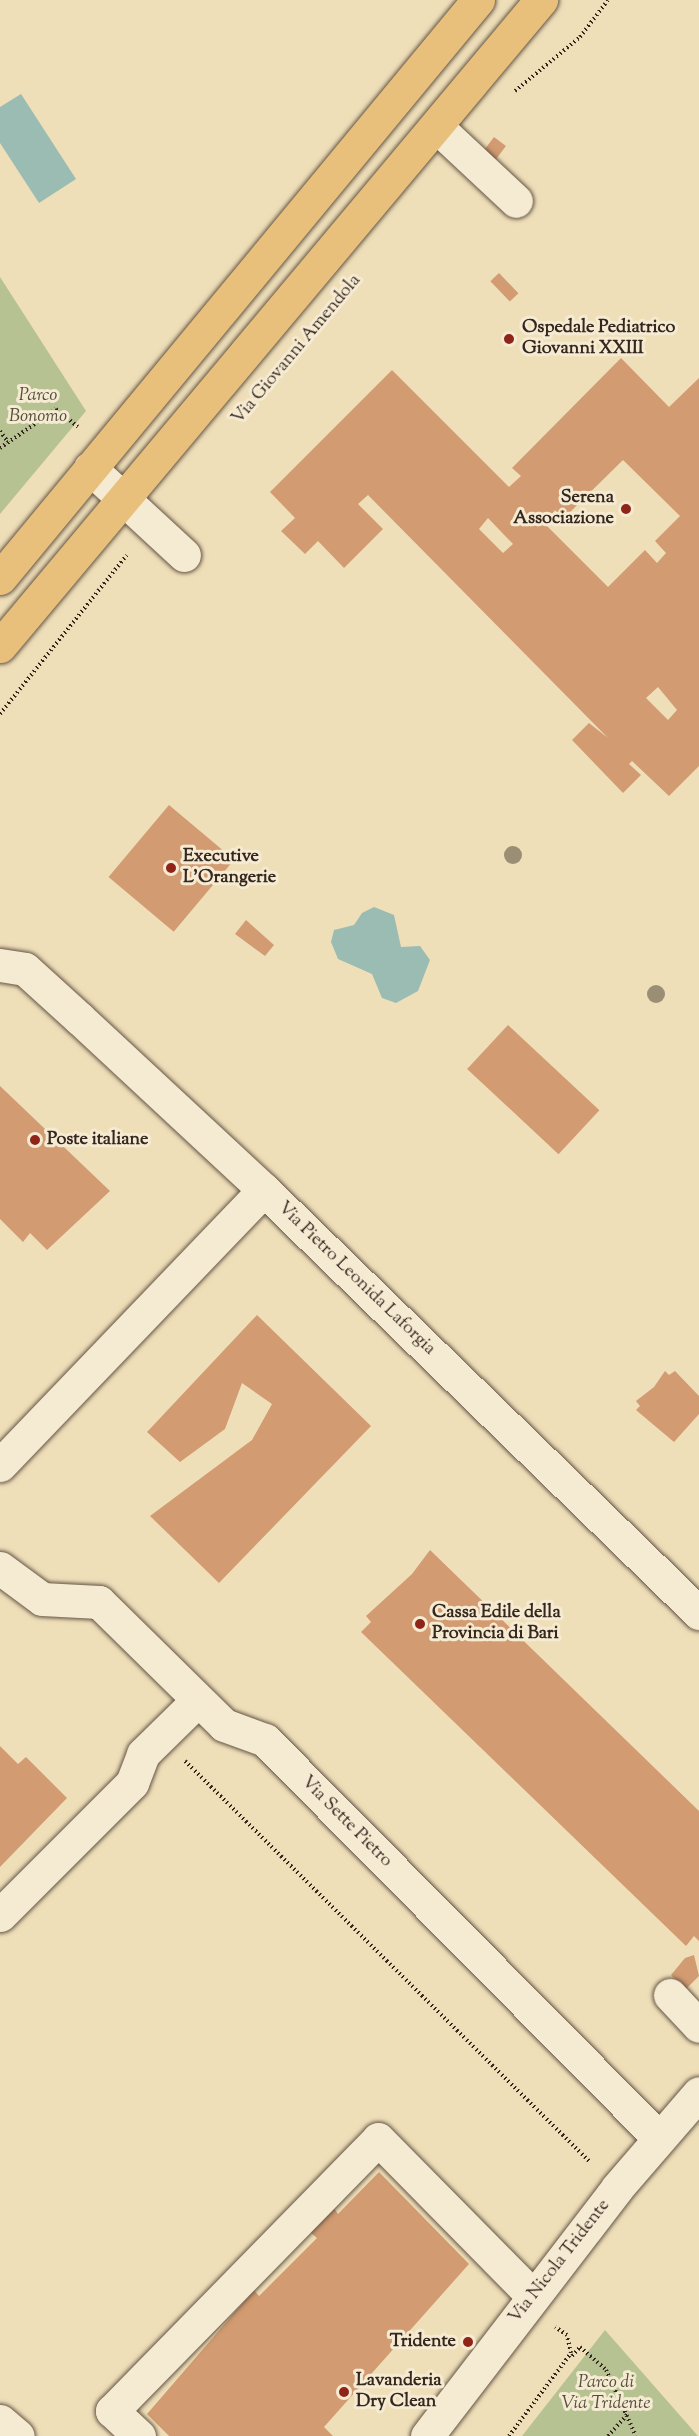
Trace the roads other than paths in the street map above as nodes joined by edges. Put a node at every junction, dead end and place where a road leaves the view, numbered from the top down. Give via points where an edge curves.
1 (478, 0) edge
2 (541, 0) edge
3 (437, 127) junction
4 (516, 201) dead end
5 (90, 468) junction
6 (123, 499) junction
7 (184, 555) dead end
8 (0, 578) edge
9 (0, 646) edge
10 (0, 965) edge
11 (264, 1190) junction
12 (0, 1465) edge
13 (0, 1568) edge
14 (699, 1613) edge
15 (198, 1700) junction
16 (0, 1915) edge
17 (670, 1995) dead end
18 (699, 2026) edge
19 (699, 2093) edge
20 (659, 2138) junction
21 (541, 2309) junction
22 (0, 2421) edge
23 (18, 2436) edge
24 (139, 2436) edge
25 (427, 2436) edge

1 - 5 main road
2 - 3 main road, Via Giovanni Amendola
3 - 4 street
3 - 6 main road, Via Giovanni Amendola
5 - 6 street
5 - 8 main road
6 - 7 street
6 - 9 main road, Via Giovanni Amendola
10 - 11 street, Via Pietro Leonida Laforgia via 25,969
11 - 12 street
11 - 14 street, Via Pietro Leonida Laforgia
13 - 15 street, Via Sette Pietro via 42,1599 99,1602
15 - 16 street via 143,1754 132,1782
15 - 20 street, Via Sette Pietro via 224,1725 265,1740
17 - 18 street
19 - 20 street, Via Nicola Tridente
20 - 21 street, Via Nicola Tridente
21 - 24 street via 378,2139 112,2411
21 - 25 street, Via Nicola Tridente
22 - 23 street

